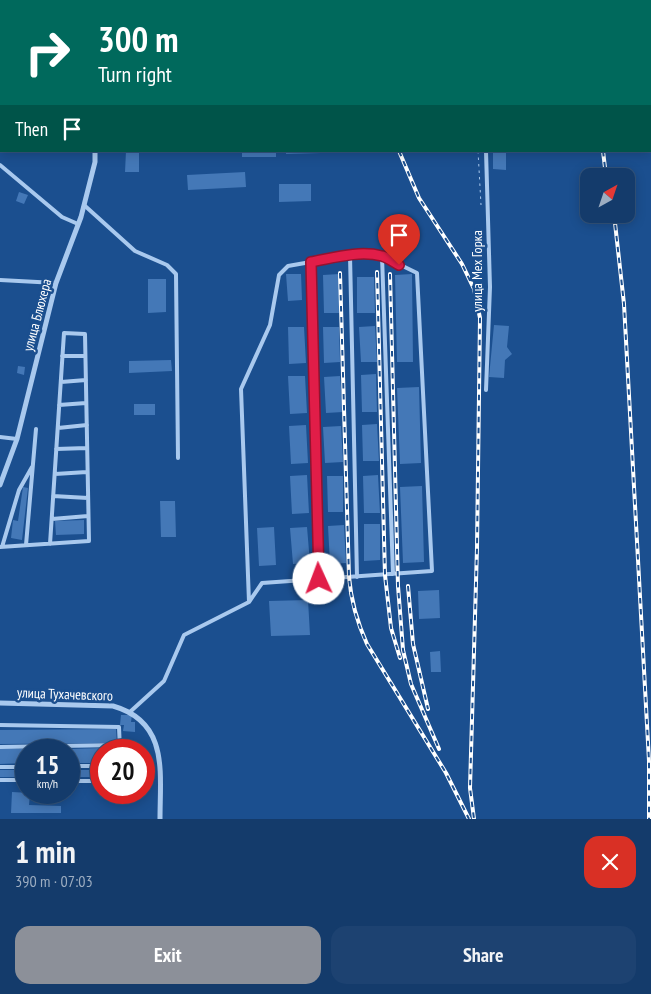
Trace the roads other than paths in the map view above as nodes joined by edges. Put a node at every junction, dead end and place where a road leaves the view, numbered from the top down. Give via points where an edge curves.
1 (95, 152) edge
2 (486, 152) edge
3 (0, 165) edge
4 (84, 205) junction
5 (78, 224) junction
6 (350, 255) junction
7 (382, 256) junction
8 (311, 262) junction
9 (0, 280) edge
10 (56, 283) junction
11 (62, 356) junction
12 (85, 356) junction
13 (86, 380) junction
14 (61, 382) junction
15 (486, 390) dead end
16 (86, 403) junction
17 (59, 405) junction
18 (87, 425) junction
19 (58, 428) junction
20 (36, 429) dead end
21 (0, 437) edge
22 (17, 439) junction
23 (87, 448) junction
24 (56, 449) junction
25 (178, 458) dead end
26 (33, 466) junction
27 (88, 472) junction
28 (55, 474) junction
29 (0, 485) edge
30 (53, 496) junction
31 (88, 498) junction
32 (88, 516) junction
33 (52, 519) junction
34 (50, 544) junction
35 (26, 545) junction
36 (1, 547) edge
37 (393, 574) junction
38 (357, 576) junction
39 (319, 579) junction
40 (249, 602) junction
41 (0, 703) edge
42 (130, 711) junction
43 (0, 725) edge
44 (120, 739) edge
45 (0, 747) edge
46 (90, 748) edge
47 (0, 767) edge
48 (15, 767) edge
49 (0, 780) edge
50 (15, 780) edge
51 (160, 819) edge

1 - 4 street, улица Блюхера
2 - 15 lane, улица Мех Горка via 490,287
3 - 5 lane via 62,217
4 - 5 street, улица Блюхера
4 - 25 lane via 135,251 168,265 176,274
5 - 10 street, улица Блюхера
6 - 7 lane
6 - 8 lane
6 - 38 lane
7 - 37 lane
7 - 37 lane via 417,274 432,571
8 - 39 lane
8 - 40 lane via 288,266 279,275 270,325 241,389
9 - 10 lane
10 - 22 street, улица Блюхера
11 - 12 lane
11 - 12 lane via 64,333 85,334
11 - 14 lane
12 - 13 lane
13 - 14 lane
13 - 16 lane
14 - 17 lane
16 - 17 lane
16 - 18 lane
17 - 19 lane
18 - 19 lane
18 - 23 lane
19 - 24 lane
20 - 26 lane
21 - 22 lane
22 - 29 street, улица Блюхера
23 - 24 lane
23 - 27 lane
24 - 28 lane
26 - 35 lane
26 - 36 lane via 18,490
27 - 28 lane
27 - 31 lane
28 - 30 lane
30 - 31 lane
30 - 33 lane
31 - 32 lane
32 - 33 lane
32 - 34 lane via 89,541
33 - 34 lane
34 - 35 lane
35 - 36 lane
37 - 38 lane
38 - 39 lane
39 - 40 lane via 262,583
40 - 42 lane via 184,635 164,681
41 - 42 street, улица Тухачевского via 113,706
42 - 51 street, улица Тухачевского via 148,728 160,755
43 - 44 lane via 120,727
45 - 46 lane
47 - 48 lane
49 - 50 lane

